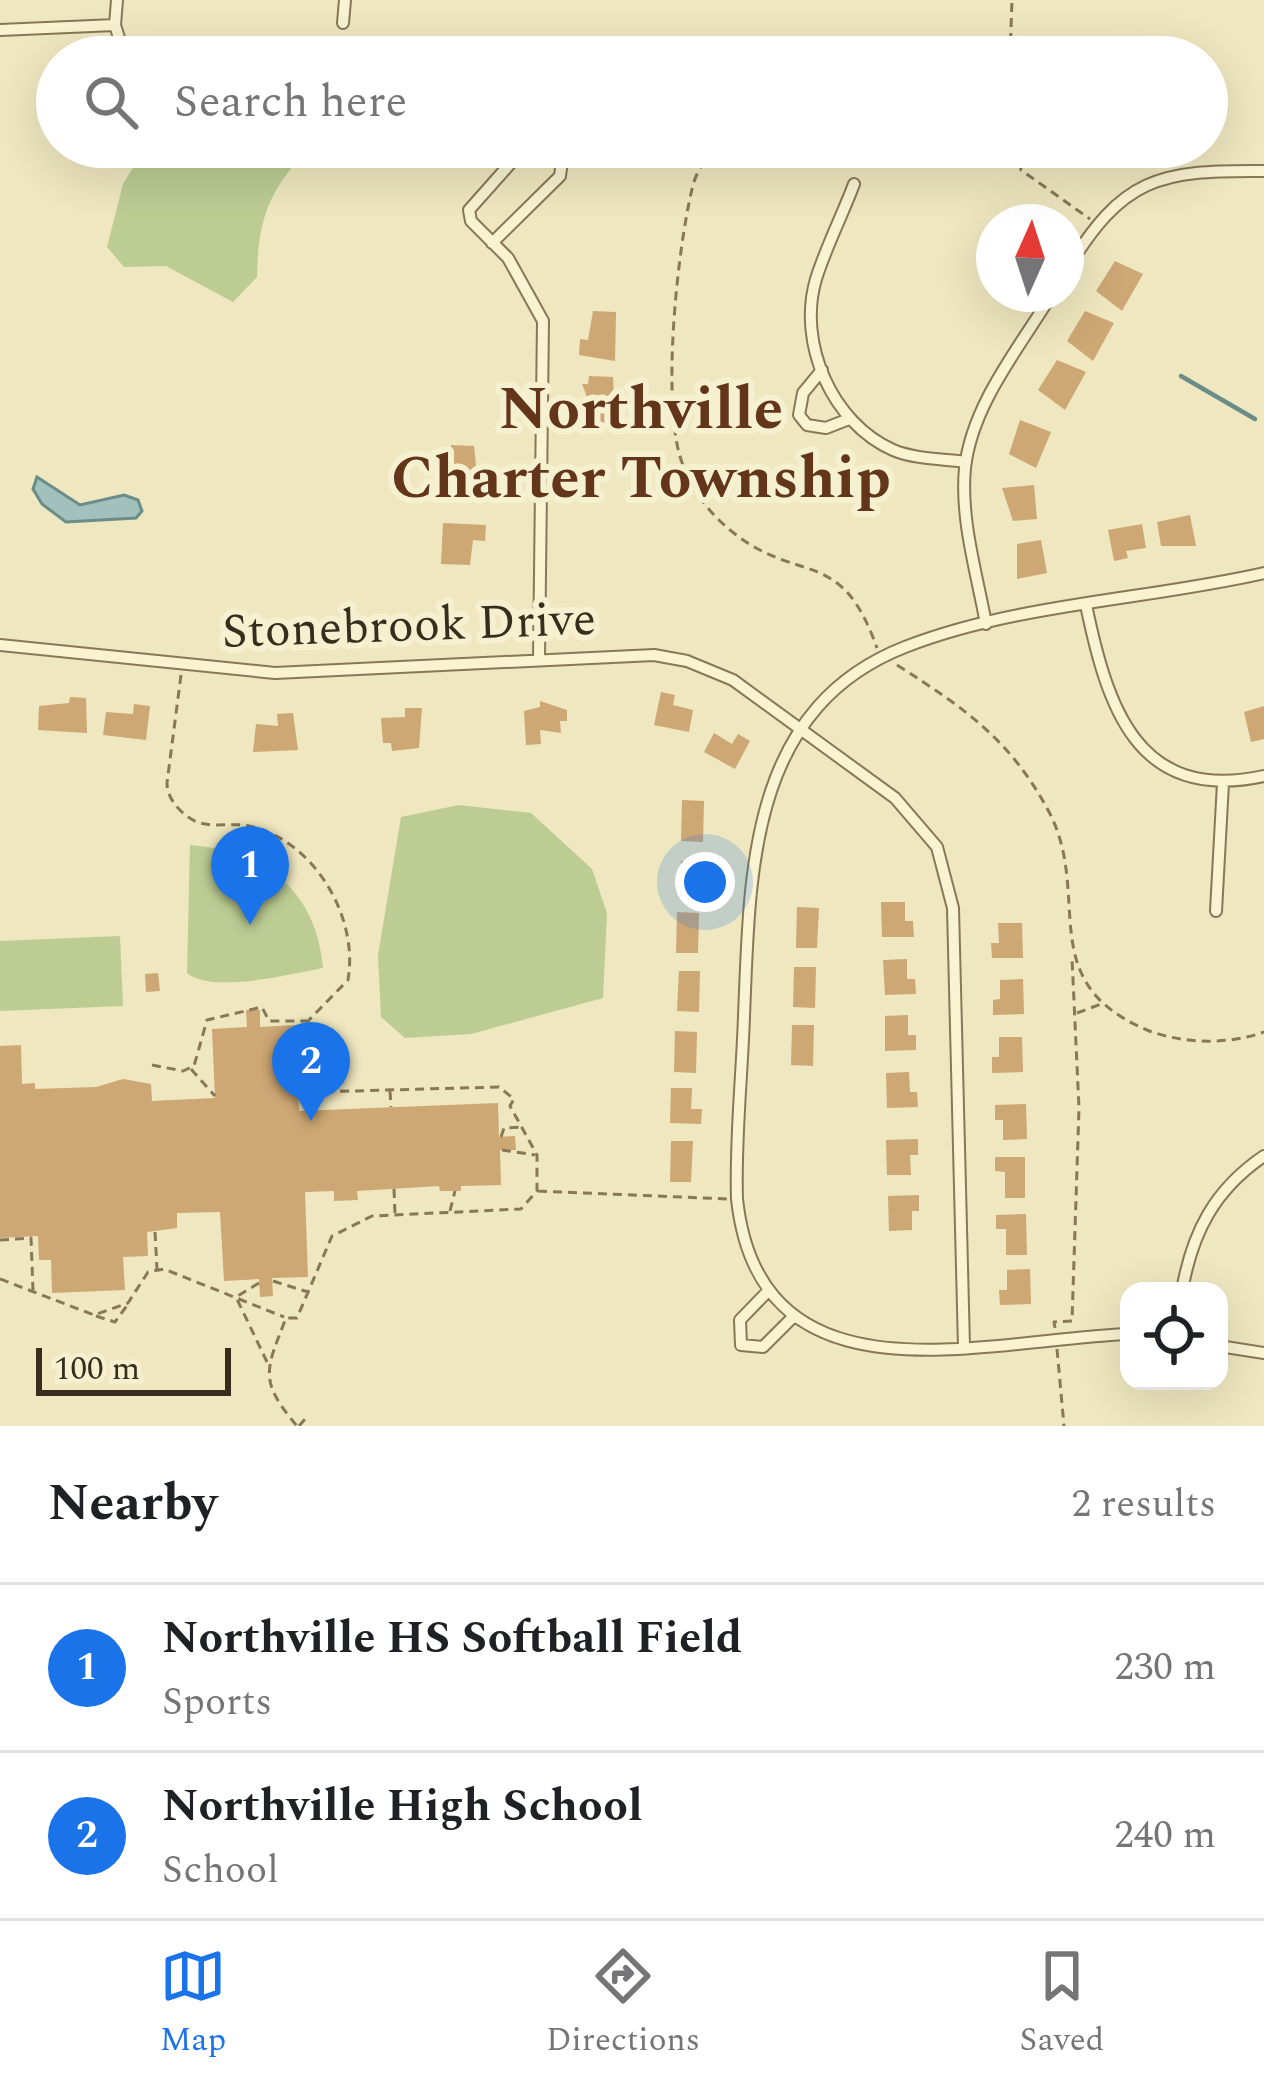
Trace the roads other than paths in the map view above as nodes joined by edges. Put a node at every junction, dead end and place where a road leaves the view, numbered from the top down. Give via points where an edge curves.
1 (117, 0) edge
2 (345, 0) edge
3 (344, 23) road end
4 (116, 25) junction
5 (0, 30) edge
6 (120, 36) edge
7 (506, 168) edge
8 (561, 168) edge
9 (1264, 171) edge
10 (854, 184) dead end
11 (1084, 242) edge
12 (492, 243) junction
13 (1041, 312) edge
14 (822, 370) junction
15 (849, 418) junction
16 (966, 462) junction
17 (1264, 573) edge
18 (1086, 605) junction
19 (986, 625) junction
20 (0, 645) edge
21 (539, 658) junction
22 (800, 730) junction
23 (1264, 776) edge
24 (1223, 783) junction
25 (1216, 910) dead end
26 (1264, 1156) edge
27 (1184, 1282) edge
28 (769, 1290) junction
29 (794, 1316) junction
30 (1120, 1334) edge
31 (964, 1347) junction
32 (1228, 1347) edge
33 (1264, 1353) edge

1 - 4 street
2 - 3 street
4 - 5 street
4 - 6 street
7 - 12 street via 469,210
8 - 12 street
9 - 11 street via 1166,175 1130,190
10 - 14 street via 813,296
12 - 21 street via 543,321
13 - 16 street via 985,405
14 - 15 street
14 - 15 street via 803,393 799,415 826,428
15 - 16 street via 897,452
16 - 19 street
17 - 18 street
18 - 19 street
18 - 24 street via 1118,718 1165,764
19 - 22 street via 884,657
20 - 21 street, Stonebrook Drive via 182,667 366,673
21 - 22 street, Stonebrook Drive via 687,661 733,680
22 - 28 street via 763,806 750,873 737,1199 749,1252
22 - 31 street, Stonebrook Drive via 915,816 945,864
23 - 24 street
24 - 25 street
26 - 27 street via 1212,1204
28 - 29 street
28 - 29 street via 740,1320 741,1345 763,1347
29 - 31 street via 861,1348
30 - 31 street
32 - 33 street

